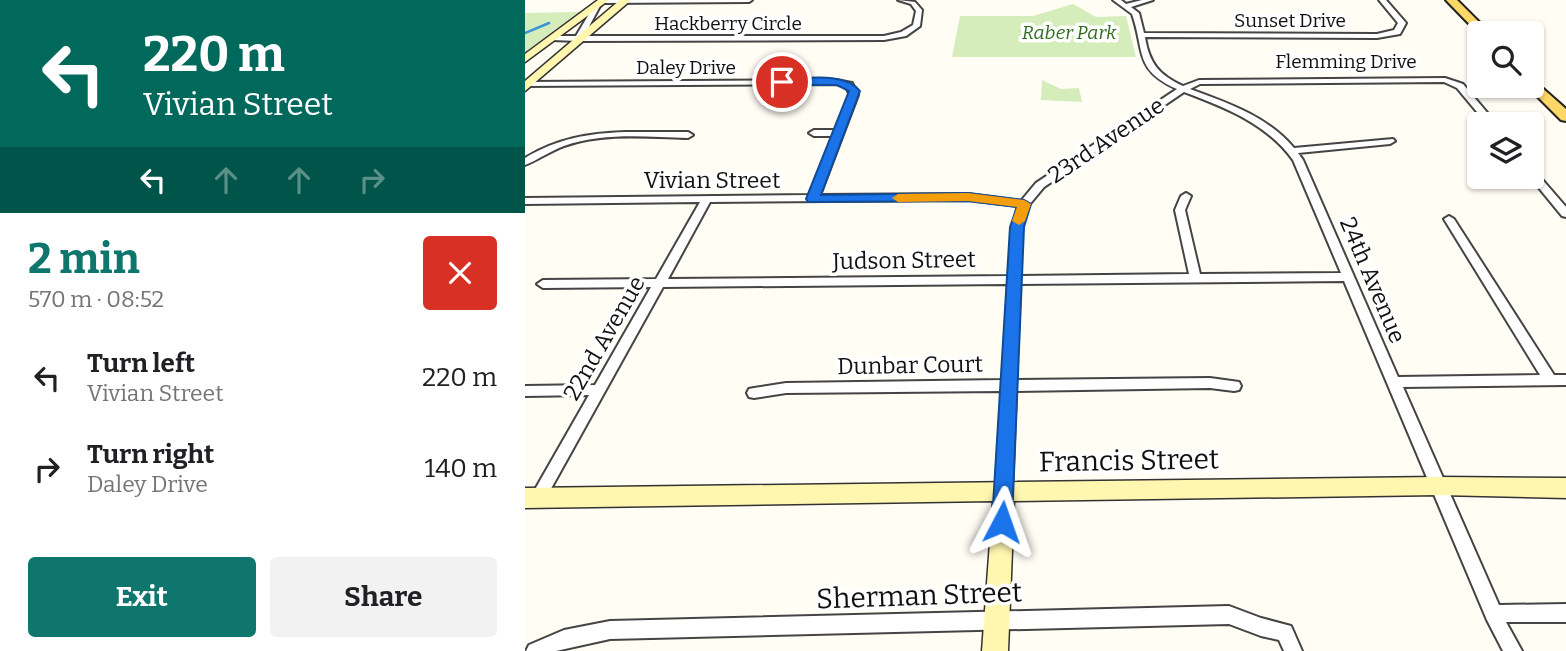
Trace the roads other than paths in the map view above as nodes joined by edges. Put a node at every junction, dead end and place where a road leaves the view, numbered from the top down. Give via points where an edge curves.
1 (625, 0) edge
2 (749, 0) edge
3 (901, 0) edge
4 (1150, 0) edge
5 (1382, 0) edge
6 (1451, 0) edge
7 (601, 2) edge
8 (917, 2) edge
9 (1121, 3) edge
10 (1472, 21) edge
11 (1141, 35) junction
12 (552, 38) junction
13 (578, 39) junction
14 (525, 59) edge
15 (860, 82) dead end
16 (526, 85) edge
17 (849, 85) junction
18 (1183, 89) junction
19 (1544, 95) edge
20 (1482, 112) edge
21 (1566, 117) edge
22 (814, 133) dead end
23 (839, 133) junction
24 (688, 135) dead end
25 (1390, 141) dead end
26 (1292, 151) junction
27 (525, 162) edge
28 (1544, 188) edge
29 (1186, 196) dead end
30 (707, 199) junction
31 (813, 199) junction
32 (525, 201) edge
33 (1024, 204) junction
34 (1566, 214) edge
35 (1449, 219) dead end
36 (1349, 277) junction
37 (1195, 278) junction
38 (1015, 279) junction
39 (659, 283) junction
40 (543, 284) dead end
41 (1550, 380) junction
42 (1566, 380) edge
43 (1394, 382) junction
44 (1009, 385) junction
45 (1234, 386) dead end
46 (599, 390) junction
47 (525, 391) edge
48 (754, 393) dead end
49 (1439, 486) junction
50 (1566, 488) edge
51 (1004, 491) junction
52 (531, 498) edge
53 (1566, 613) edge
54 (1493, 614) junction
55 (997, 619) junction
56 (535, 651) edge
57 (995, 651) edge
58 (1293, 651) edge
59 (1513, 651) edge

1 - 2 street, Hackberry Circle
1 - 7 street, Hackberry Circle
1 - 13 street
3 - 8 street, Hackberry Circle
4 - 9 street
5 - 11 street, Sunset Drive via 1402,23 1397,32 1377,36
6 - 10 main road
7 - 12 street
7 - 13 street
8 - 13 street, Hackberry Circle via 916,26 907,35 884,38
9 - 11 street, 24th Avenue via 1135,13
11 - 18 street, 24th Avenue via 1150,66
12 - 13 street, Hackberry Circle
12 - 14 street
13 - 16 street
15 - 17 street, Daley Drive
16 - 17 street, Daley Drive
17 - 23 street via 854,95
18 - 20 street, Flemming Drive via 1218,80 1455,81
18 - 26 street, 24th Avenue via 1250,116
18 - 33 street, 23rd Avenue via 1051,176
19 - 21 main road
22 - 23 street
23 - 31 street
24 - 27 street via 577,139 538,148
25 - 26 street
26 - 36 street, 24th Avenue
28 - 34 street
29 - 37 street via 1180,210
30 - 31 street, Vivian Street
30 - 32 street, Vivian Street
30 - 39 street, 22nd Avenue
31 - 33 street, Vivian Street via 968,197
33 - 38 street via 1017,227
35 - 41 street
36 - 37 street, Judson Street
36 - 43 street, 24th Avenue
37 - 38 street, Judson Street
38 - 39 street, Judson Street
38 - 44 street
39 - 40 street, Judson Street
39 - 46 street, 22nd Avenue
41 - 42 street
41 - 43 street
43 - 49 street, 24th Avenue
44 - 45 street, Dunbar Court
44 - 48 street, Dunbar Court via 786,388
44 - 51 street
46 - 47 street
46 - 52 street, 22nd Avenue
49 - 50 street, Francis Street
49 - 51 street, Francis Street
49 - 54 street, 24th Avenue
51 - 52 street, Francis Street
51 - 55 street
53 - 54 street
54 - 59 street, 24th Avenue
55 - 56 street, Sherman Street via 610,630 564,639
55 - 57 street
55 - 58 street, Sherman Street via 1229,615 1285,632

